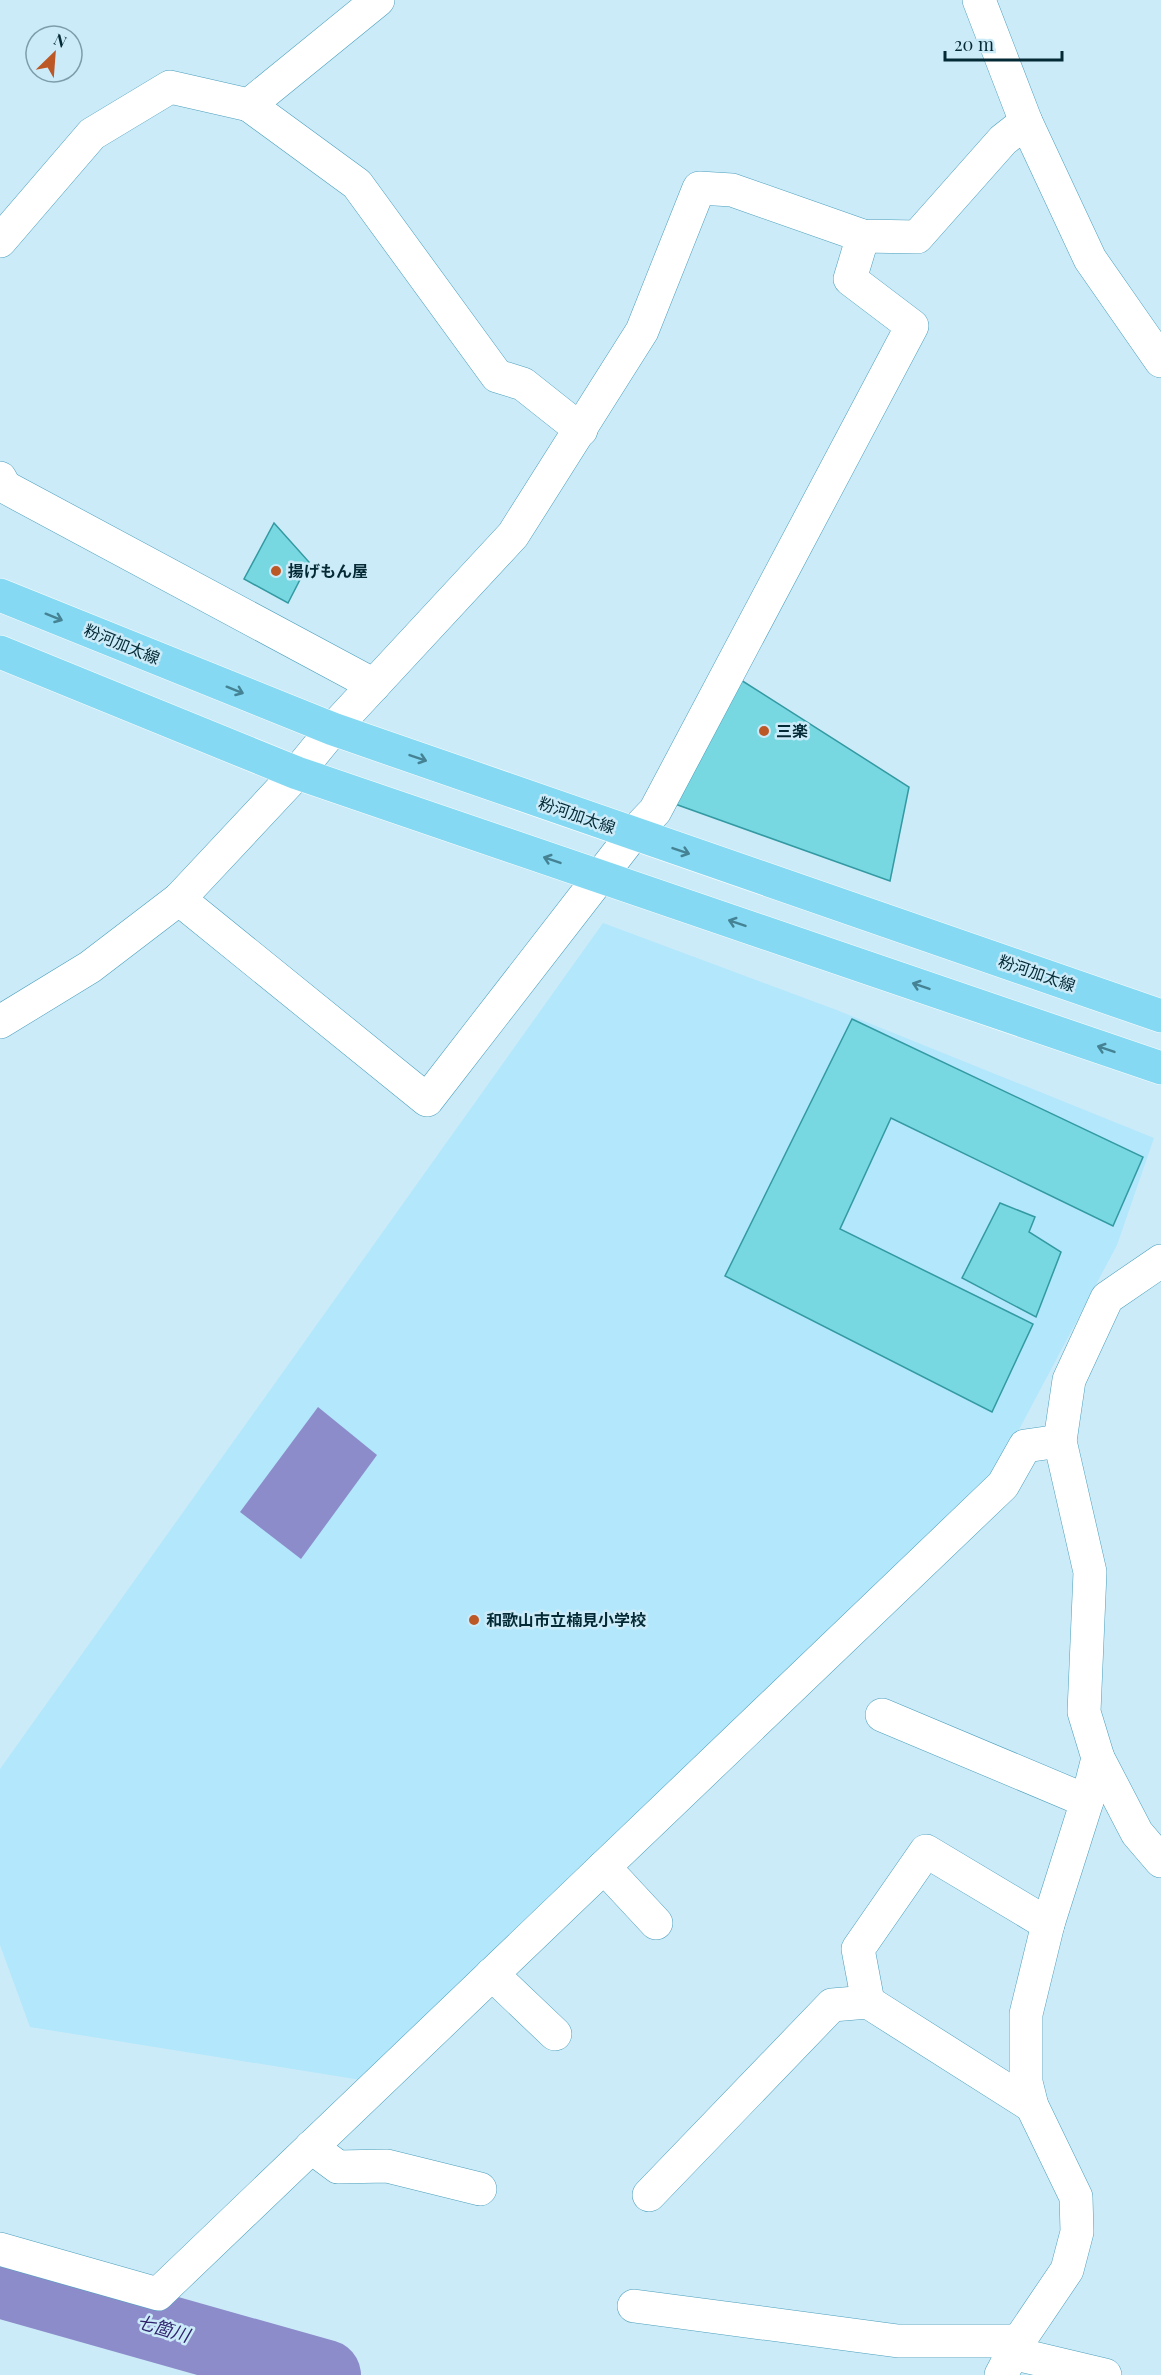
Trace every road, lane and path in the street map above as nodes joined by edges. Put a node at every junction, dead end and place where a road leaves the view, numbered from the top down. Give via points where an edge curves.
1 (378, 0) edge
2 (979, 0) edge
3 (249, 105) junction
4 (1026, 122) junction
5 (11, 211) edge
6 (863, 236) junction
7 (0, 241) edge
8 (1161, 361) edge
9 (581, 430) junction
10 (0, 477) edge
11 (0, 595) edge
12 (0, 652) edge
13 (374, 685) junction
14 (333, 729) junction
15 (297, 773) junction
16 (633, 834) junction
17 (600, 877) junction
18 (178, 899) junction
19 (1161, 1016) edge
20 (0, 1022) edge
21 (1161, 1068) edge
22 (1161, 1261) edge
23 (1060, 1441) junction
24 (882, 1715) dead end
25 (1098, 1758) junction
26 (1087, 1801) junction
27 (1161, 1861) edge
28 (604, 1867) junction
29 (656, 1923) dead end
30 (1048, 1924) junction
31 (492, 1974) junction
32 (868, 2002) junction
33 (555, 2034) dead end
34 (1032, 2106) junction
35 (311, 2147) junction
36 (480, 2189) dead end
37 (649, 2195) dead end
38 (0, 2249) edge
39 (633, 2306) dead end
40 (1011, 2356) edge
41 (1103, 2375) edge

1 - 3 street
2 - 4 street
3 - 5 street via 170,87 92,134
3 - 9 street via 357,184 497,376 523,384
4 - 6 street via 1003,140 918,237
4 - 8 street via 1090,259
5 - 7 street
6 - 9 street via 732,190 699,188 642,331
6 - 16 street via 850,279 912,326 655,811
9 - 13 street via 513,535
10 - 13 street via 5,487
11 -> 14 main road, 粉河加太線
12 - 15 main road
13 - 14 street
14 - 15 street
14 -> 16 main road, 粉河加太線
17 -> 15 main road
15 - 18 street
16 - 17 street
16 -> 19 main road, 粉河加太線
17 - 18 street via 427,1100
21 -> 17 main road
18 - 20 street via 90,967
22 - 23 street via 1107,1298 1070,1380
23 - 25 street via 1090,1572 1084,1712
23 - 28 street via 1025,1446 1003,1485
24 - 26 street
25 - 26 street
25 - 27 street via 1137,1833
26 - 30 street
28 - 29 street
28 - 31 street
30 - 32 street via 926,1851 858,1949
30 - 34 street via 1026,2014 1026,2082
31 - 33 street
31 - 35 street
32 - 34 street
32 - 37 street via 832,2006
34 - 40 street via 1076,2197 1077,2232 1067,2270
35 - 36 street via 338,2167 387,2166
35 - 38 street via 158,2294
39 - 40 street
40 - 41 street

